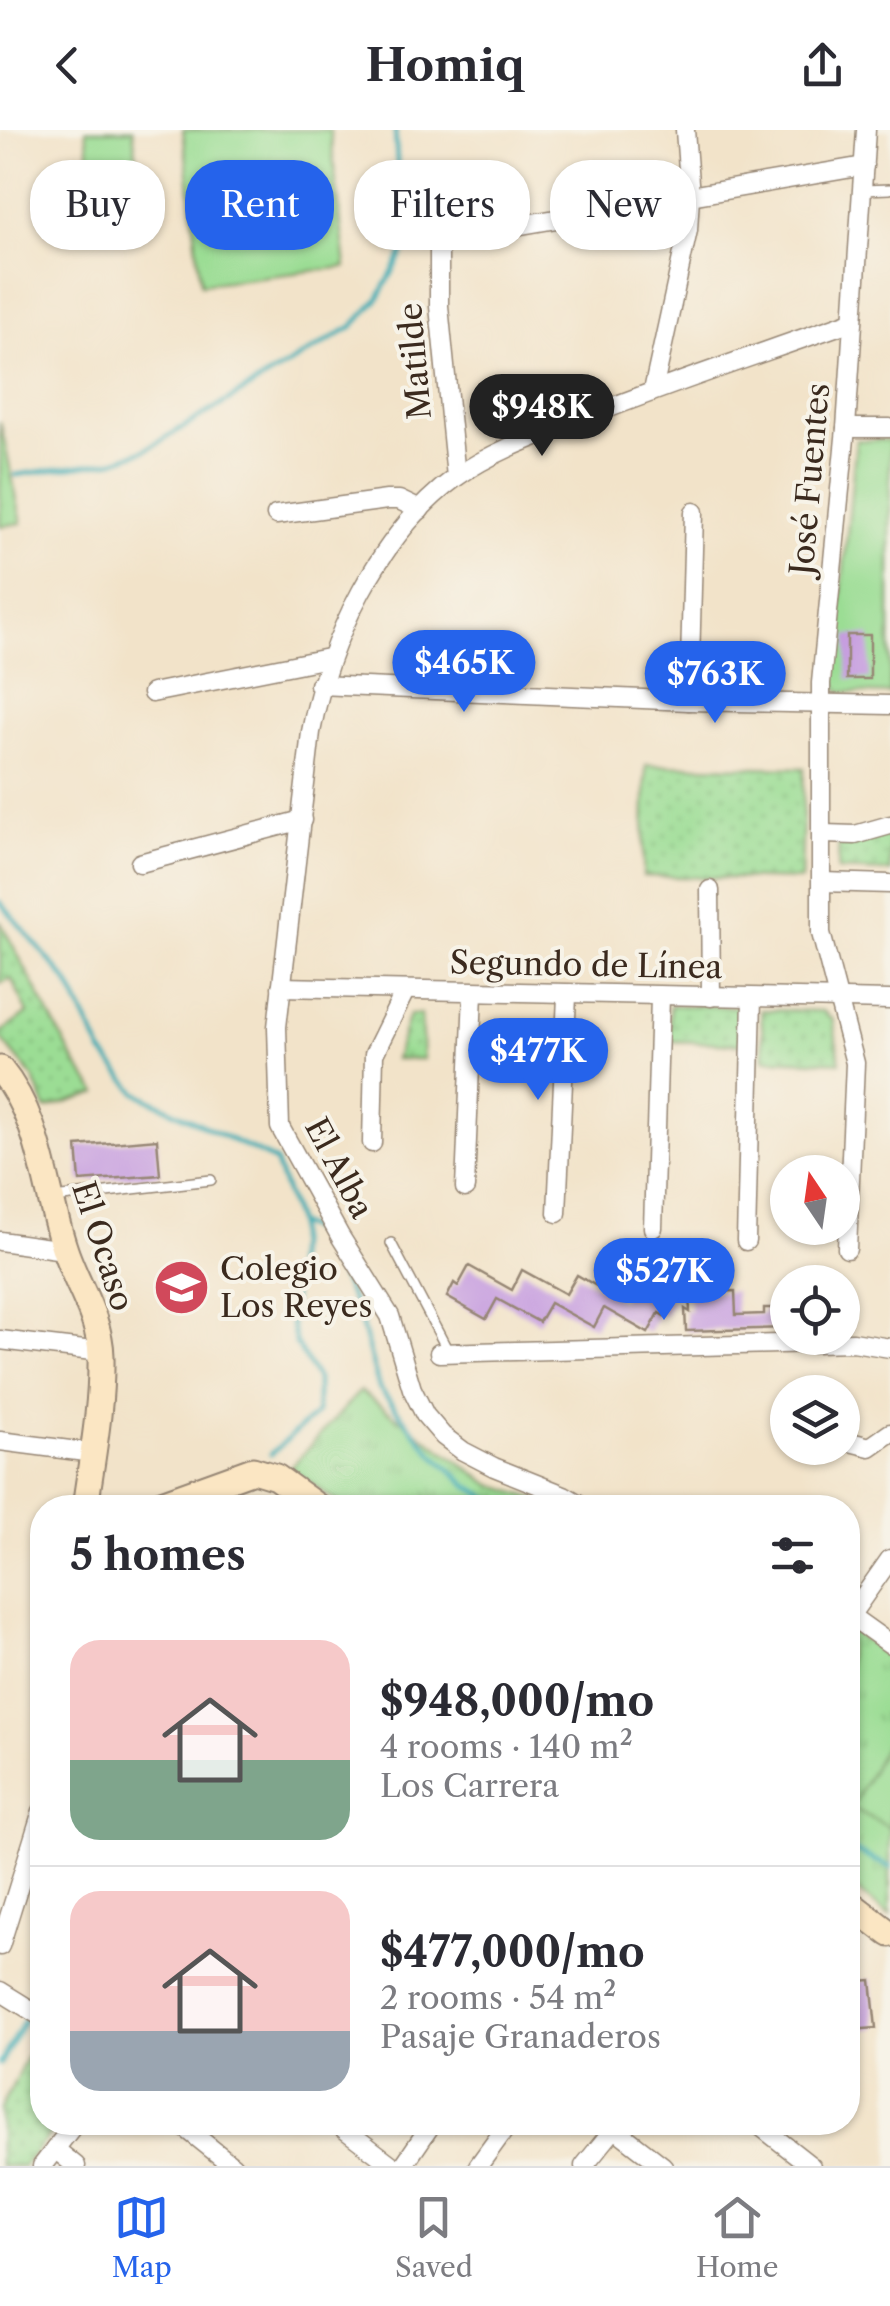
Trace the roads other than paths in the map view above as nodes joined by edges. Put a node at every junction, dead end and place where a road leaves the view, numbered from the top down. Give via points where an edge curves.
1 (685, 130) edge
2 (866, 130) edge
3 (687, 160) edge
4 (864, 166) junction
5 (890, 189) edge
6 (863, 190) junction
7 (696, 195) edge
8 (550, 220) edge
9 (684, 250) edge
10 (852, 321) junction
11 (653, 391) junction
12 (846, 428) junction
13 (890, 428) edge
14 (456, 478) junction
15 (420, 510) junction
16 (694, 512) dead end
17 (276, 515) dead end
18 (328, 658) junction
19 (320, 686) junction
20 (152, 693) dead end
21 (689, 702) junction
22 (822, 704) junction
23 (890, 704) edge
24 (302, 820) junction
25 (890, 825) edge
26 (824, 834) junction
27 (140, 862) dead end
28 (822, 882) junction
29 (890, 884) edge
30 (710, 890) dead end
31 (281, 987) junction
32 (405, 991) junction
33 (473, 992) junction
34 (567, 996) junction
35 (660, 997) junction
36 (711, 997) junction
37 (752, 998) junction
38 (838, 999) junction
39 (890, 1000) edge
40 (0, 1069) edge
41 (10, 1104) edge
42 (372, 1143) dead end
43 (211, 1180) dead end
44 (466, 1188) dead end
45 (51, 1198) junction
46 (557, 1213) dead end
47 (654, 1228) dead end
48 (0, 1241) edge
49 (746, 1241) dead end
50 (390, 1243) dead end
51 (847, 1249) dead end
52 (64, 1250) junction
53 (0, 1340) edge
54 (890, 1348) edge
55 (101, 1352) junction
56 (444, 1353) joint
57 (890, 1433) edge
58 (0, 1441) edge
59 (860, 1444) edge
60 (93, 1453) junction
61 (87, 1495) edge
62 (184, 1495) edge
63 (301, 1495) edge
64 (564, 1495) edge
65 (890, 1558) edge
66 (860, 1600) edge
67 (860, 1623) edge
68 (890, 1644) edge
69 (30, 1872) edge
70 (860, 1915) edge
71 (890, 1934) edge
72 (0, 1946) edge
73 (0, 1991) edge
74 (30, 2010) edge
75 (66, 2135) edge
76 (190, 2135) edge
77 (352, 2135) edge
78 (424, 2135) edge
79 (501, 2135) edge
80 (604, 2135) edge
81 (622, 2135) edge
82 (772, 2135) edge
83 (55, 2149) junction
84 (212, 2160) edge
85 (42, 2166) edge
86 (76, 2166) edge
87 (233, 2166) edge
88 (394, 2166) edge
89 (403, 2166) edge
90 (478, 2166) edge
91 (584, 2166) edge
92 (662, 2166) edge
93 (811, 2166) edge

1 - 3 street
2 - 4 street, José Fuentes
4 - 6 street, José Fuentes
4 - 7 street
5 - 6 lane
6 - 10 street, José Fuentes
8 - 14 street, Matilde via 439,239
9 - 11 street
10 - 11 street
10 - 12 street, José Fuentes
11 - 14 street via 515,444
12 - 13 street
12 - 22 street, José Fuentes
14 - 15 street
15 - 17 street via 387,500
15 - 18 street via 378,565
16 - 21 street
18 - 19 street
18 - 20 street
19 - 21 street
19 - 24 street, El Alba
21 - 22 street
22 - 23 street
22 - 26 street, José Fuentes
24 - 27 street
24 - 31 street, El Alba
25 - 26 street via 855,835
26 - 28 street, José Fuentes
28 - 29 street
28 - 38 street, José Fuentes via 821,933
30 - 36 street
31 - 32 street, Segundo de Línea
31 - 64 street, El Alba via 280,1127 390,1316 425,1415 463,1451
32 - 33 street, Segundo de Línea
32 - 42 street via 374,1054
33 - 34 street, Segundo de Línea
33 - 44 street
34 - 35 street, Segundo de Línea
34 - 46 street
35 - 36 street, Segundo de Línea
35 - 47 street
36 - 37 street, Segundo de Línea
37 - 38 street, Segundo de Línea
37 - 49 street
38 - 39 street, Segundo de Línea
38 - 51 street, José Fuentes via 855,1062
40 - 41 street, El Ocaso
41 - 45 street, El Ocaso via 36,1134
43 - 45 lane
45 - 52 street, El Ocaso
48 - 52 street
50 - 56 lane
52 - 55 street, El Ocaso
53 - 55 street
54 - 56 street via 853,1342
55 - 60 street, El Ocaso
57 - 59 street via 870,1447
58 - 60 street
60 - 61 street, El Ocaso
62 - 63 street via 254,1470
65 - 66 street
67 - 68 street
69 - 72 street
70 - 71 street
73 - 74 street
75 - 83 street
76 - 84 street
77 - 88 street
78 - 89 street
79 - 90 street
80 - 91 street
81 - 92 street
82 - 93 street
83 - 85 street
83 - 86 street
84 - 87 street

